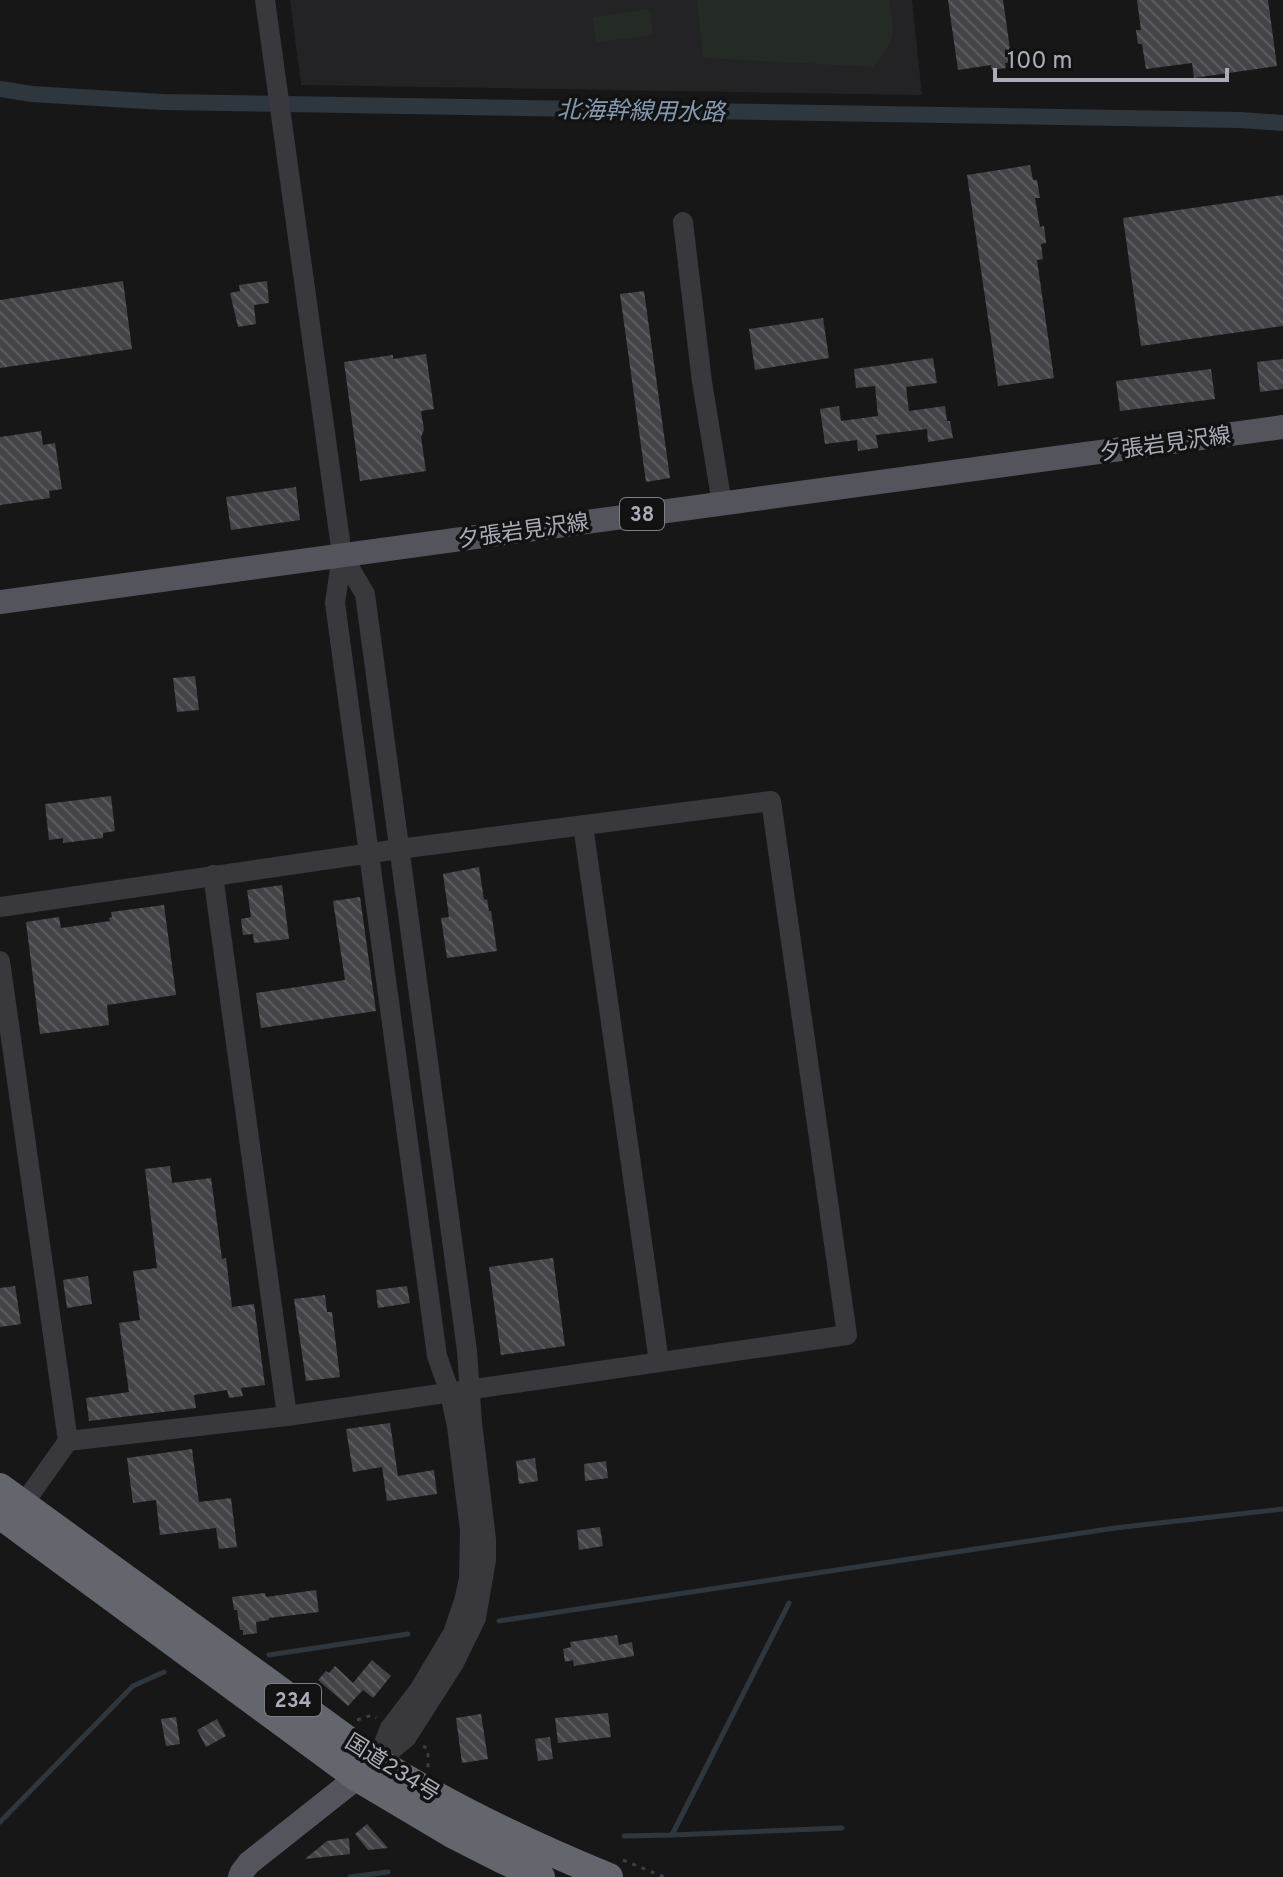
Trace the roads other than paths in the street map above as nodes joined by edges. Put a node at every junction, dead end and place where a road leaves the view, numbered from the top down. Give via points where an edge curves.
1 (265, 0) edge
2 (683, 222) dead end
3 (1283, 427) edge
4 (722, 504) junction
5 (342, 555) junction
6 (0, 602) edge
7 (583, 825) junction
8 (399, 849) junction
9 (369, 854) junction
10 (213, 875) junction
11 (0, 907) edge
12 (0, 961) edge
13 (659, 1362) junction
14 (460, 1391) junction
15 (287, 1416) junction
16 (68, 1441) junction
17 (0, 1487) edge
18 (11, 1514) edge
19 (366, 1769) junction
20 (240, 1877) edge
21 (541, 1877) edge
22 (609, 1877) edge

1 - 5 street
2 - 4 street
3 - 4 main road, 夕張岩見沢線 / 38
4 - 5 main road, 夕張岩見沢線 / 38
5 - 6 main road, 夕張岩見沢線 / 38
5 - 8 street via 365,594
5 - 9 street via 335,603
7 - 8 street
7 - 13 street
7 - 13 street via 771,801 847,1335
8 - 9 street
8 - 14 street via 465,1335
9 - 10 street
9 - 14 street via 437,1356
10 - 11 street
10 - 15 street
12 - 16 street
13 - 14 street
14 - 15 street
14 - 19 street via 457,1427 470,1530 464,1601 439,1659
15 - 16 street
16 - 18 street
17 - 18 highway, 国道234号 / 234
18 - 19 highway, 国道234号 / 234
19 - 20 main road via 249,1863
19 - 21 highway, 国道234号 / 234 via 464,1840
19 - 22 highway, 国道234号 / 234 via 418,1786 538,1848

